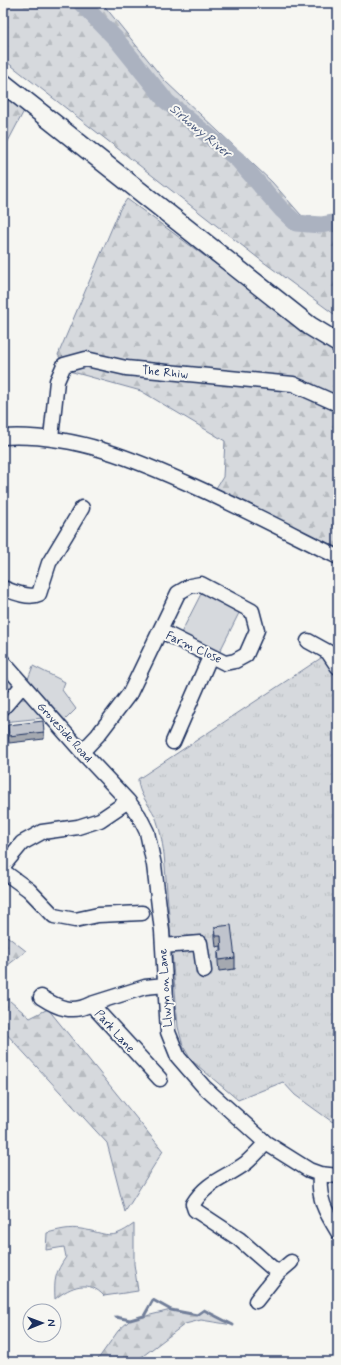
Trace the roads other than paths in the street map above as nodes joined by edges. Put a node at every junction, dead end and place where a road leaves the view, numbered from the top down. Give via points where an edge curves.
1 (3, 83) edge
2 (338, 343) edge
3 (338, 404) edge
4 (3, 437) edge
5 (51, 438) junction
6 (82, 508) dead end
7 (338, 557) edge
8 (3, 588) edge
9 (161, 631) junction
10 (308, 641) dead end
11 (210, 657) junction
12 (3, 662) edge
13 (338, 667) edge
14 (23, 685) junction
15 (3, 708) edge
16 (173, 742) dead end
17 (82, 752) junction
18 (128, 801) junction
19 (3, 866) edge
20 (3, 870) edge
21 (142, 913) dead end
22 (163, 946) junction
23 (204, 971) dead end
24 (165, 985) junction
25 (41, 997) dead end
26 (91, 1004) junction
27 (160, 1079) dead end
28 (266, 1143) junction
29 (320, 1174) junction
30 (338, 1176) edge
31 (338, 1232) edge
32 (291, 1262) dead end
33 (278, 1273) junction
34 (256, 1301) dead end

1 - 2 main road via 310,326
3 - 5 street, The Rhiw via 293,384 126,368 86,359 64,365 57,381
4 - 5 street
5 - 7 street via 106,450 153,467
6 - 8 street via 49,562 39,594 36,596 15,593
9 - 11 street, Farm Close
9 - 11 street, Farm Close via 178,593 190,586 201,584 252,611 257,630 246,655 236,661 224,663
9 - 17 street, Farm Close via 130,692
10 - 13 street via 328,652
11 - 16 street
12 - 14 street, Groveside Road
14 - 15 street
14 - 17 street, Groveside Road
17 - 18 street, Groveside Road
18 - 19 street via 100,820 78,827 42,832 22,843
18 - 22 street, Llwyn on Lane via 147,832 154,865
20 - 21 street via 29,890 54,916 75,920 98,914
22 - 23 street via 200,943
22 - 24 street, Llwyn on Lane
24 - 26 street, Park Lane via 145,987
24 - 28 street, Llwyn on Lane via 168,1032 178,1057 204,1087
25 - 26 street via 56,1007 68,1010
26 - 27 street, Park Lane
28 - 29 street, Llwyn on Lane via 298,1164
28 - 33 street via 246,1163 209,1184 193,1204 195,1210 239,1239
29 - 30 street, Llwyn on Lane
29 - 31 street via 319,1194 322,1205
32 - 33 street
33 - 34 street

